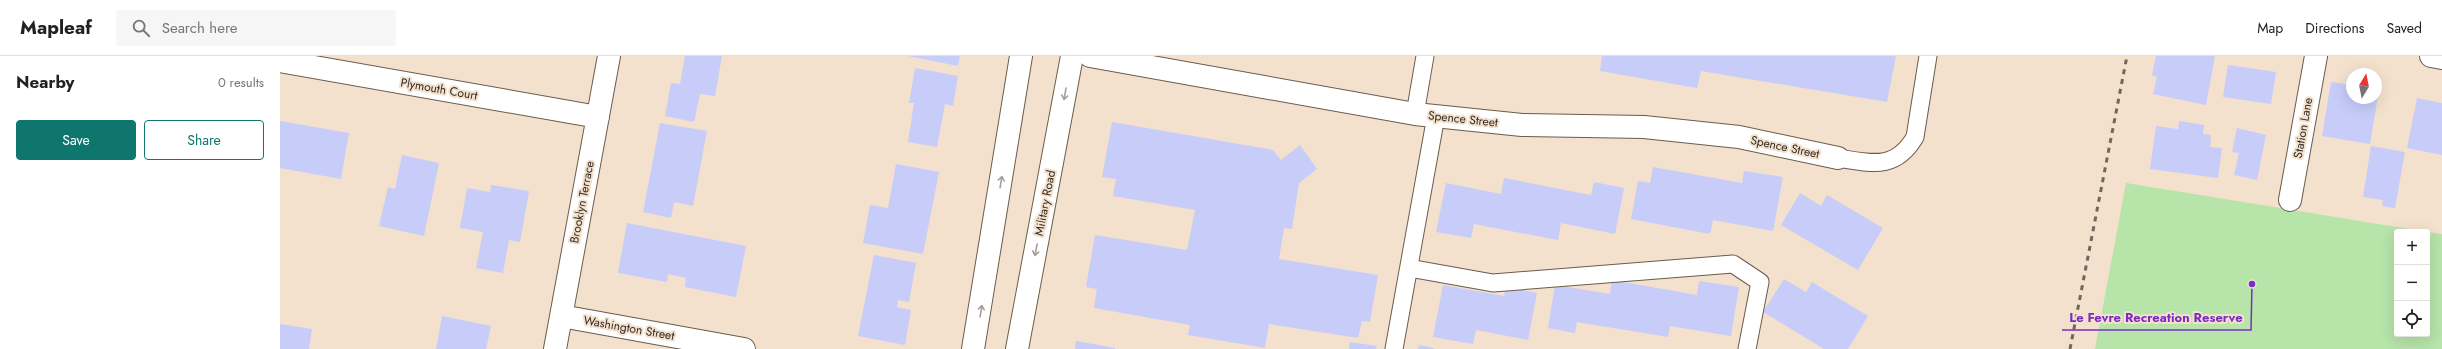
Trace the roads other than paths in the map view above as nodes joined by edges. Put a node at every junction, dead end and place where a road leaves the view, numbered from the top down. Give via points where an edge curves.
1 (609, 56) edge
2 (1021, 56) edge
3 (1072, 56) edge
4 (1090, 56) edge
5 (1426, 56) edge
6 (1928, 56) edge
7 (2316, 56) edge
8 (2431, 56) edge
9 (2442, 58) edge
10 (280, 61) edge
11 (1415, 114) junction
12 (1436, 116) junction
13 (598, 117) junction
14 (1838, 158) joint
15 (2290, 200) dead end
16 (1409, 268) junction
17 (561, 316) junction
18 (555, 349) edge
19 (744, 349) edge
20 (973, 349) edge
21 (1017, 349) edge
22 (1394, 349) edge
23 (1748, 349) edge

1 - 13 street, Brooklyn Terrace
20 -> 2 street via 978,333
3 -> 21 street, Military Road
4 - 11 street, Spence Street
5 - 11 lane
6 - 14 lane via 1914,137 1908,149 1894,160 1872,163
7 - 15 street, Station Lane
8 - 9 street
10 - 13 street, Plymouth Court
11 - 12 street, Spence Street
12 - 14 street, Spence Street via 1522,125 1644,127 1739,137
12 - 16 lane
13 - 17 street, Brooklyn Terrace
16 - 22 lane
16 - 23 lane via 1493,283 1733,264 1760,282
17 - 18 street, Brooklyn Terrace
17 - 19 street, Washington Street

